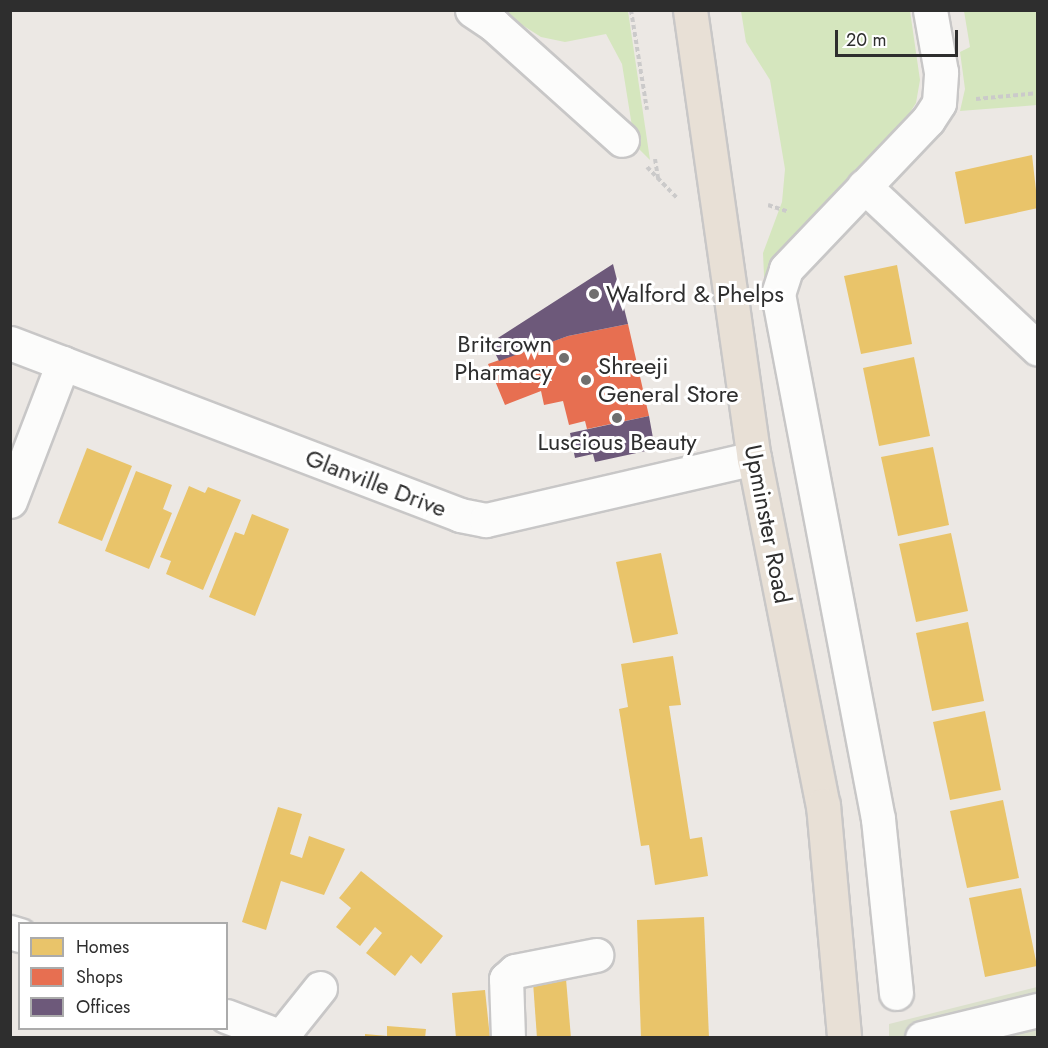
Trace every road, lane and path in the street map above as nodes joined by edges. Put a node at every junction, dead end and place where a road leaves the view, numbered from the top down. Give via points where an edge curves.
1 (472, 10) edge
2 (631, 10) edge
3 (690, 10) edge
4 (930, 10) edge
5 (1038, 93) edge
6 (939, 103) junction
7 (648, 112) dead end
8 (622, 140) joint
9 (655, 156) dead end
10 (658, 179) junction
11 (864, 186) junction
12 (682, 203) dead end
13 (10, 343) edge
14 (1038, 349) edge
15 (63, 363) junction
16 (754, 458) junction
17 (10, 501) edge
18 (596, 955) dead end
19 (320, 988) dead end
20 (896, 993) dead end
21 (1038, 1010) edge
22 (228, 1017) edge
23 (279, 1037) edge
24 (508, 1038) edge
25 (844, 1038) edge
26 (922, 1038) edge

1 - 8 street via 494,25
2 - 7 path
3 - 16 main road, Upminster Road
4 - 6 street via 941,72
5 - 6 path
6 - 11 street via 928,120
8 - 10 path
9 - 10 path
10 - 12 path
11 - 14 street
11 - 20 street via 786,269 778,294 778,311 878,819
13 - 15 street, Glanville Drive
15 - 16 street, Glanville Drive via 460,515 486,520
15 - 17 street
16 - 25 main road, Upminster Road via 823,805
18 - 24 street via 515,971 506,979
19 - 23 street
21 - 26 street
22 - 23 street

